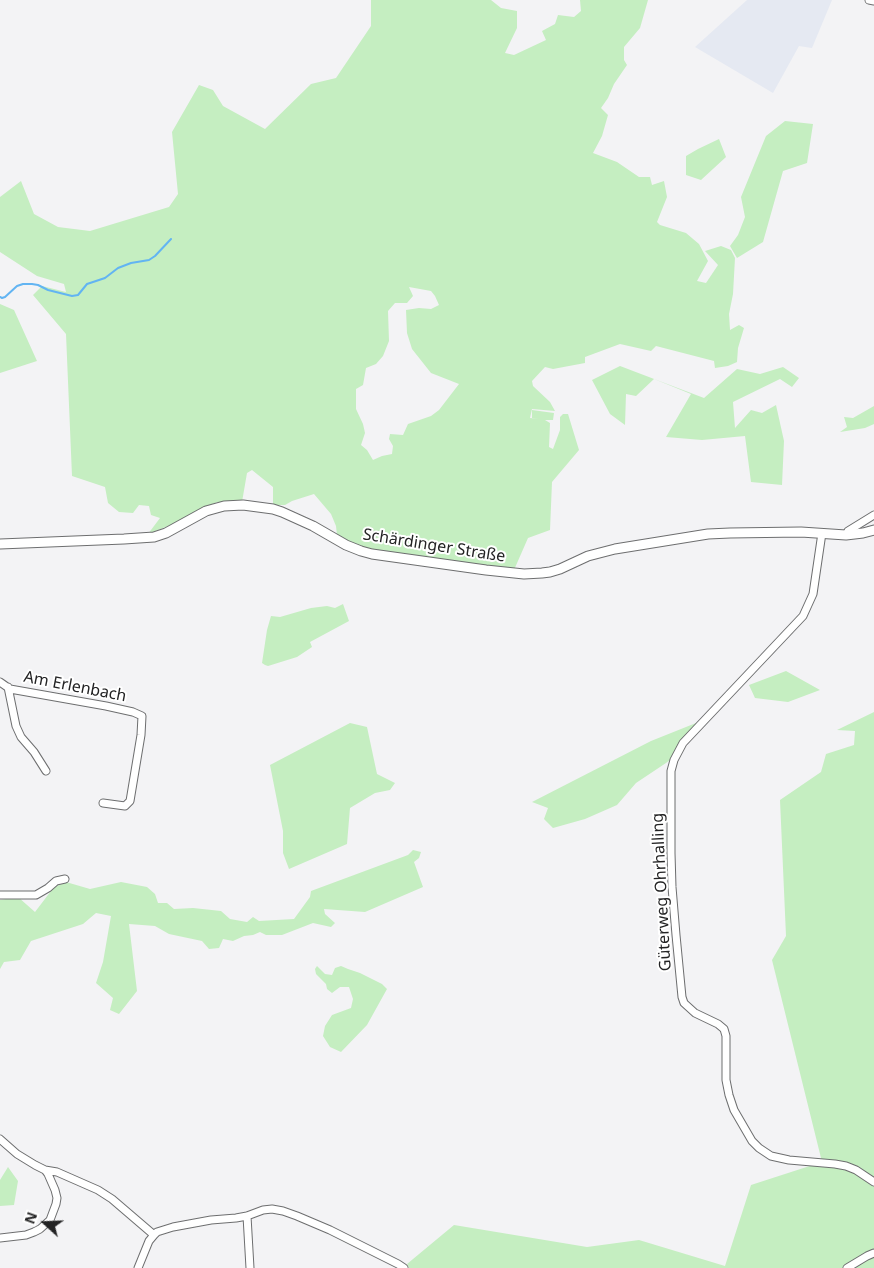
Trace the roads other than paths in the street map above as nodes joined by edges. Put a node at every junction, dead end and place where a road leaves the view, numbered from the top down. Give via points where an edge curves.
1 (869, 0) edge
2 (874, 2) edge
3 (874, 515) edge
4 (874, 530) edge
5 (822, 533) junction
6 (846, 535) junction
7 (0, 544) edge
8 (0, 682) edge
9 (8, 687) junction
10 (46, 772) dead end
11 (103, 803) dead end
12 (65, 879) dead end
13 (0, 894) edge
14 (0, 1139) edge
15 (45, 1170) junction
16 (874, 1182) edge
17 (247, 1216) junction
18 (154, 1234) junction
19 (0, 1238) edge
20 (874, 1253) edge
21 (138, 1268) edge
22 (250, 1268) edge
23 (404, 1268) edge
24 (847, 1268) edge

1 - 2 street
3 - 6 street via 848,530
4 - 6 main road, Schärdinger Straße
5 - 6 main road, Schärdinger Straße
5 - 7 main road, Schärdinger Straße via 730,533 686,538 615,548 550,572 524,574 366,552 272,509 243,505 215,508 166,533 142,538
5 - 16 street, Güterweg Ohrhalling via 813,594 803,616 684,744 674,760 671,771 672,887 682,997 695,1014 724,1029 729,1095 752,1141 771,1156 846,1166
8 - 9 street, Am Erlenbach
9 - 10 street, Am Erlenbach via 16,726
9 - 11 street, Am Erlenbach via 142,716 130,801 125,806
12 - 13 street via 56,881 36,895
14 - 15 street via 17,1154
15 - 18 street via 98,1190
15 - 19 street via 57,1198 50,1220 26,1235
17 - 18 street via 173,1227
17 - 22 street
17 - 23 street via 263,1210 283,1211 330,1230
18 - 21 street
20 - 24 street

